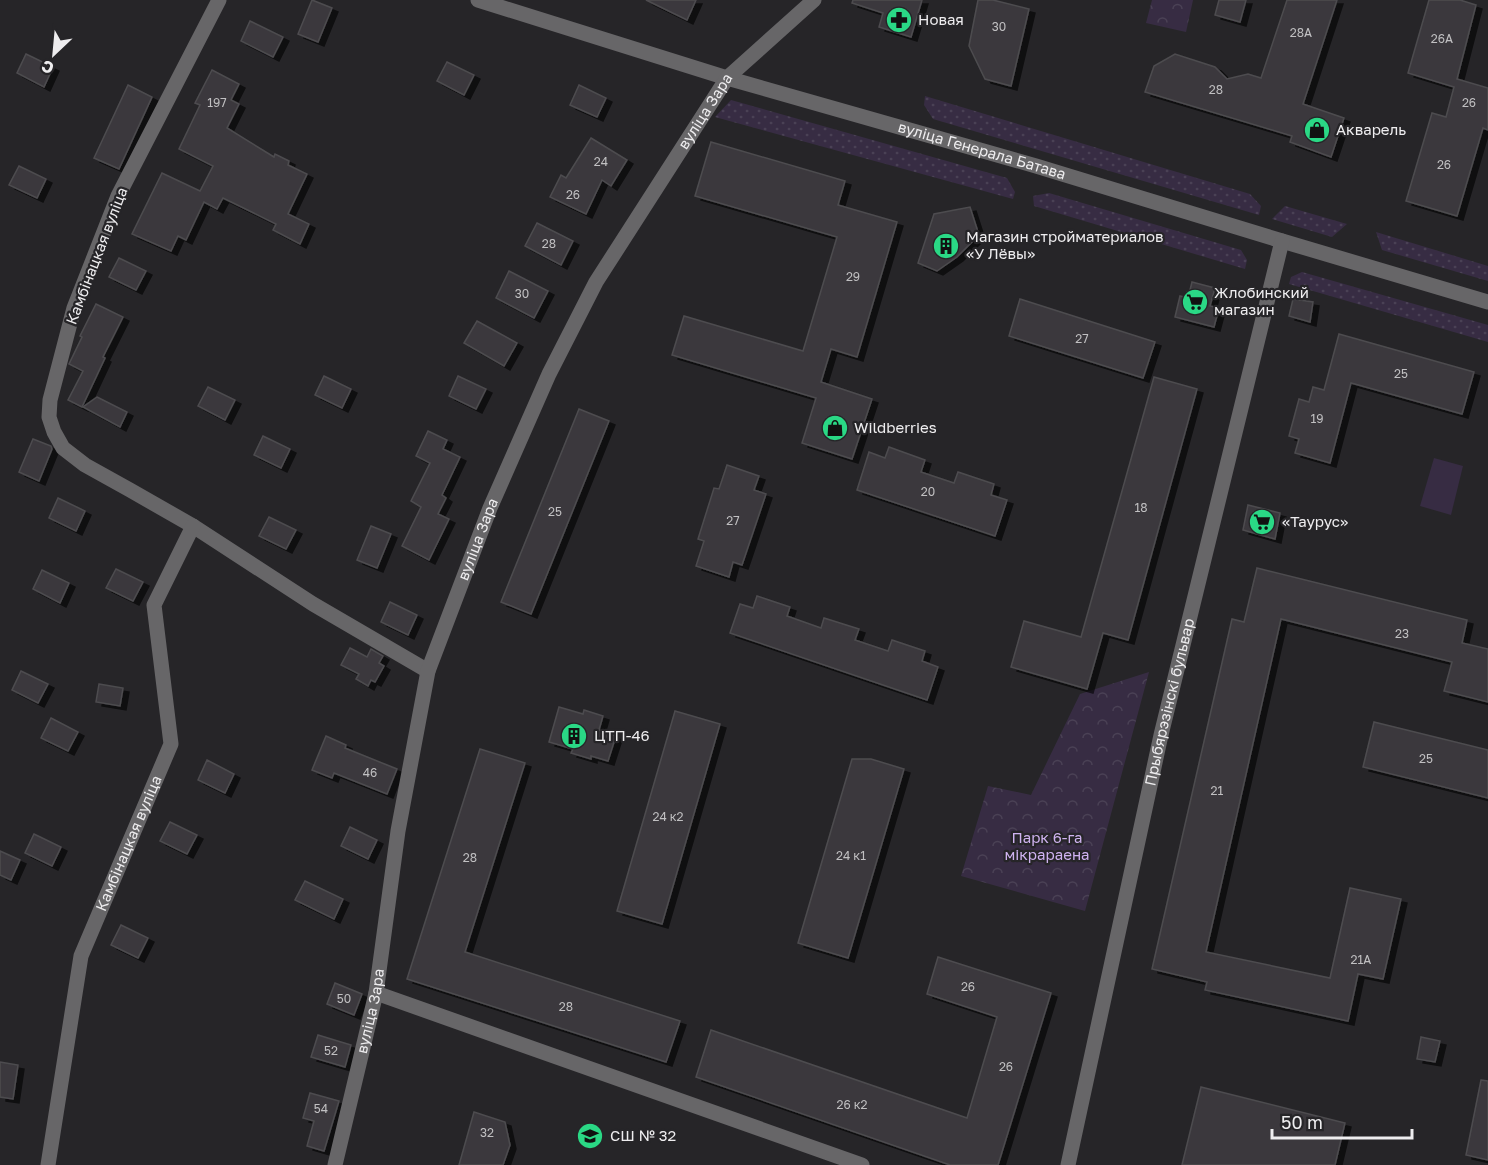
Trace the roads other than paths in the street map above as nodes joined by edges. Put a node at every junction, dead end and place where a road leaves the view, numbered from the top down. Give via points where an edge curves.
1 (219, 0) edge
2 (478, 0) edge
3 (814, 0) edge
4 (727, 78) junction
5 (1282, 242) junction
6 (1488, 302) edge
7 (194, 526) junction
8 (429, 671) junction
9 (376, 993) junction
10 (48, 1165) edge
11 (335, 1165) edge
12 (862, 1165) edge
13 (1068, 1165) edge

1 - 7 street, Камбінацкая вуліца via 118,196 74,308 49,417 63,448 85,465
2 - 4 street, вуліца Генерала Батава
3 - 4 street, вуліца Зара
4 - 5 street, вуліца Генерала Батава via 1025,162
4 - 8 street, вуліца Зара via 596,282 549,374 490,508
5 - 6 street, вуліца Генерала Батава
5 - 13 street, Прыбярэзінскі бульвар via 1161,735
7 - 8 street, Камбінацкая вуліца via 313,604
7 - 10 street, Камбінацкая вуліца via 154,605 171,744 81,956
8 - 9 street, вуліца Зара via 398,831
9 - 11 street, вуліца Зара
9 - 12 street

